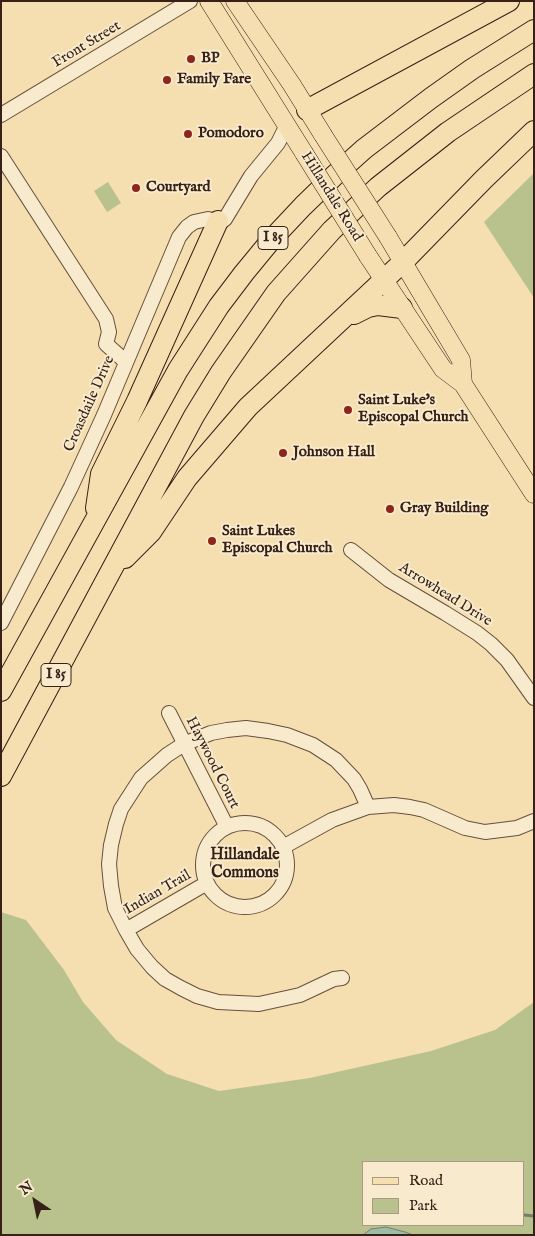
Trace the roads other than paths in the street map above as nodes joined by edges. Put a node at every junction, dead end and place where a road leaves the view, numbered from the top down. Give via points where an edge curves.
1 (190, 1) edge
2 (209, 1) edge
3 (235, 1) edge
4 (510, 1) edge
5 (534, 30) edge
6 (534, 74) edge
7 (307, 110) junction
8 (1, 116) edge
9 (287, 125) junction
10 (534, 132) edge
11 (1, 156) edge
12 (218, 221) junction
13 (403, 262) junction
14 (383, 280) junction
15 (402, 308) junction
16 (341, 321) junction
17 (126, 362) junction
18 (463, 384) junction
19 (534, 494) edge
20 (94, 520) junction
21 (351, 550) dead end
22 (110, 573) junction
23 (1, 623) edge
24 (1, 691) edge
25 (534, 698) edge
26 (169, 714) dead end
27 (184, 744) junction
28 (1, 776) edge
29 (368, 806) junction
30 (534, 821) edge
31 (227, 827) junction
32 (283, 846) junction
33 (207, 883) junction
34 (126, 930) junction
35 (342, 978) dead end

1 - 8 street, Front Street
2 - 9 main road, Hillandale Road
3 - 7 main road, Hillandale Road
4 - 7 highway
5 - 20 highway, I 85 via 431,98 364,149 272,239 199,336
6 - 22 highway, I 85 via 448,132 378,187 332,230 296,270 256,320 221,372
7 - 9 street
7 - 13 main road, Hillandale Road, bridge
9 - 12 street via 264,145 232,192
9 - 14 main road, Hillandale Road, bridge
10 - 13 highway
11 - 17 street via 109,324 106,344
12 - 17 street, Croasdaile Drive via 197,220 182,233
12 - 20 highway via 101,474
13 - 14 highway
13 - 18 main road, Hillandale Road via 461,360
14 - 15 main road, Hillandale Road
14 - 16 highway
15 - 16 highway via 373,306
15 - 18 main road, Hillandale Road via 443,369
16 - 22 highway via 273,381 225,432 187,478 151,532
17 - 23 street, Croasdaile Drive via 71,487
18 - 19 main road, Hillandale Road
20 - 24 highway, I 85
21 - 25 street, Arrowhead Drive via 389,580 491,644 507,660
22 - 28 highway, I 85
26 - 27 street, Haywood Court
27 - 29 street via 211,733 246,728 286,735 313,745 336,760 354,779
27 - 31 street, Haywood Court
27 - 34 street via 141,778 121,809 116,824 109,864 111,886 115,908
29 - 30 street via 394,805 424,810 465,828 485,832 518,828
29 - 32 street
31 - 32 street via 245,823 263,827
31 - 33 street, Indian Trail via 207,847 203,865
32 - 33 street, Indian Trail via 287,865 283,883 263,903 235,906 218,898
33 - 34 street, Indian Trail
34 - 35 street via 137,949 165,979 197,996 218,1002 259,1004 300,995

